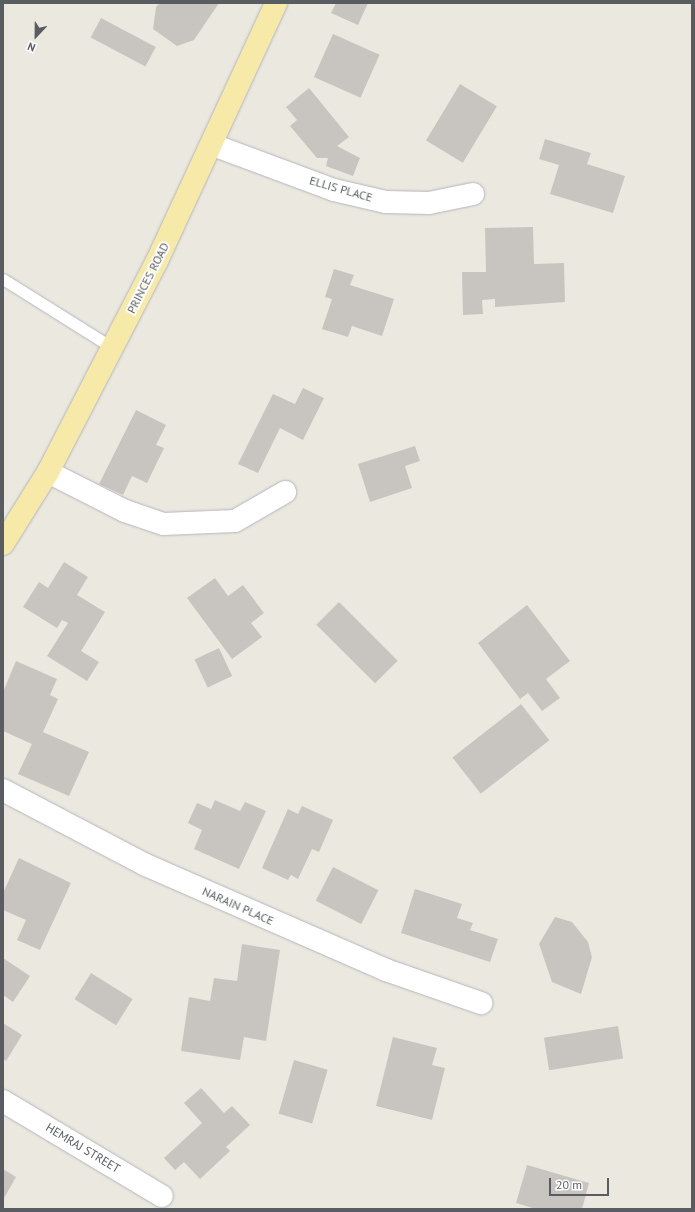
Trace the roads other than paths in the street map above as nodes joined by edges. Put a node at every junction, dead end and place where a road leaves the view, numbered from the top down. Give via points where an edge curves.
1 (276, 3) edge
2 (213, 145) junction
3 (474, 194) dead end
4 (3, 279) edge
5 (112, 348) junction
6 (48, 472) junction
7 (285, 492) dead end
8 (3, 544) edge
9 (3, 790) edge
10 (481, 1003) dead end
11 (3, 1101) edge
12 (162, 1196) dead end

1 - 2 main road, PRINCES ROAD
2 - 3 street, ELLIS PLACE via 334,190 386,202 429,203
2 - 5 main road, PRINCES ROAD
4 - 5 lane
5 - 6 main road, PRINCES ROAD
6 - 7 street via 124,512 163,524 235,521
6 - 8 main road, PRINCES ROAD
9 - 10 street, NARAIN PLACE via 146,865 386,970
11 - 12 street, HEMRAJ STREET

